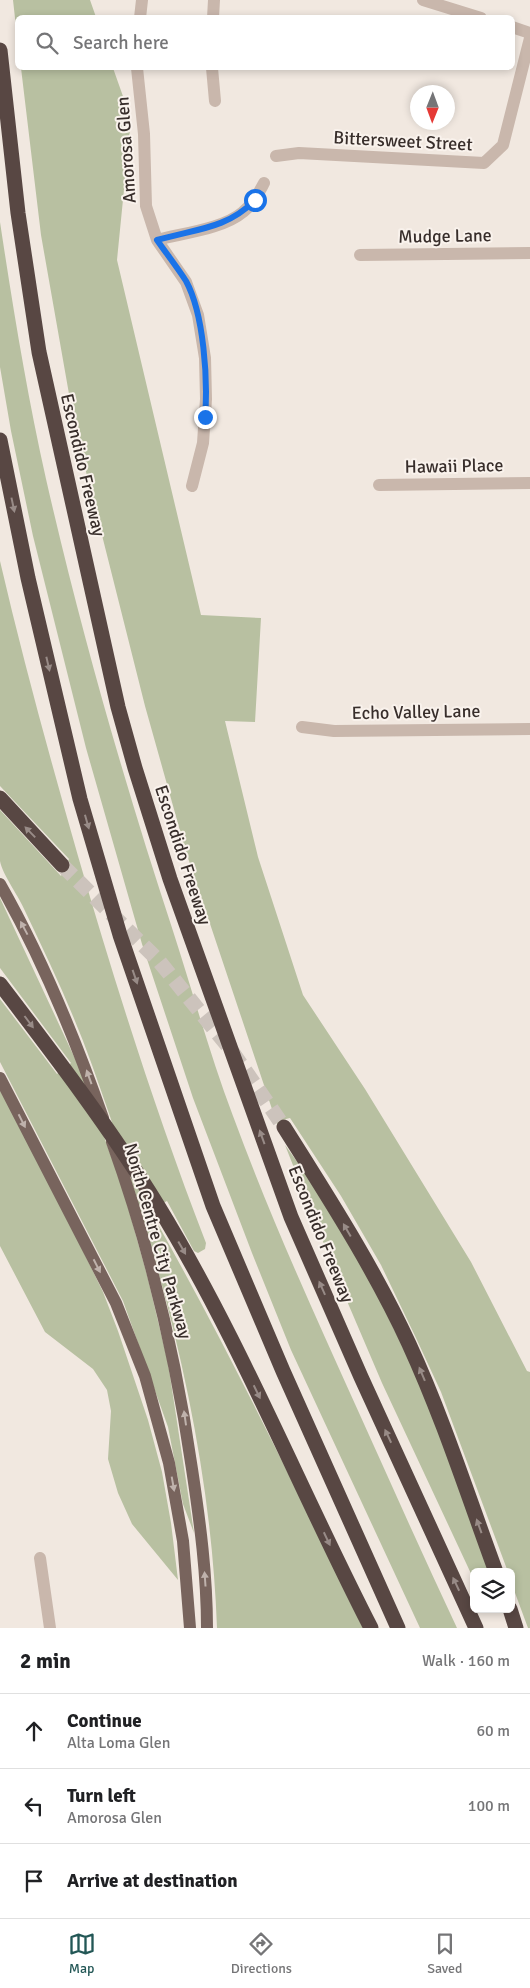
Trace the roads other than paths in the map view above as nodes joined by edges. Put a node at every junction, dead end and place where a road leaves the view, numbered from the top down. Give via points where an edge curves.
1 (142, 0) edge
2 (214, 0) edge
3 (424, 0) edge
4 (140, 15) edge
5 (213, 15) edge
6 (471, 15) edge
7 (515, 28) edge
8 (530, 33) edge
9 (530, 38) edge
10 (0, 50) edge
11 (137, 70) edge
12 (212, 70) edge
13 (215, 101) dead end
14 (276, 156) dead end
15 (264, 183) dead end
16 (157, 240) junction
17 (530, 253) edge
18 (360, 254) dead end
19 (0, 440) edge
20 (530, 483) edge
21 (379, 485) dead end
22 (192, 486) dead end
23 (302, 727) dead end
24 (530, 729) edge
25 (0, 798) edge
26 (62, 865) tunnel mouth
27 (0, 884) edge
28 (0, 984) edge
29 (0, 1078) edge
30 (284, 1127) tunnel mouth
31 (40, 1558) dead end
32 (495, 1568) edge
33 (511, 1613) edge
34 (50, 1628) edge
35 (190, 1628) edge
36 (207, 1628) edge
37 (371, 1628) edge
38 (398, 1628) edge
39 (476, 1628) edge
40 (516, 1628) edge

1 - 4 street
2 - 5 street
3 - 6 street
7 - 8 street
9 - 14 street, Bittersweet Street via 503,145 484,163 298,153
39 -> 10 highway, Escondido Freeway via 291,1217 170,879 135,768 118,707 39,352 18,213
11 - 16 street, Amorosa Glen via 144,134 146,206
12 - 13 street
15 - 16 street via 243,213 223,224
16 - 22 street, Amorosa Glen via 186,282 198,315 205,358 203,443
17 - 18 street, Mudge Lane
19 -> 38 highway via 28,578 80,799 120,935 213,1206 286,1380
20 - 21 street, Hawaii Place
23 - 24 street, Echo Valley Lane via 334,731
26 -> 25 highway
36 -> 27 main road, North Centre City Parkway via 200,1523 182,1401 162,1306 127,1185 80,1053 28,936
28 -> 37 highway via 103,1120 158,1206 235,1348
29 -> 35 main road via 116,1303 145,1376 169,1463 182,1531
32 -> 30 highway via 409,1344 376,1279
31 - 34 street
33 - 40 highway

